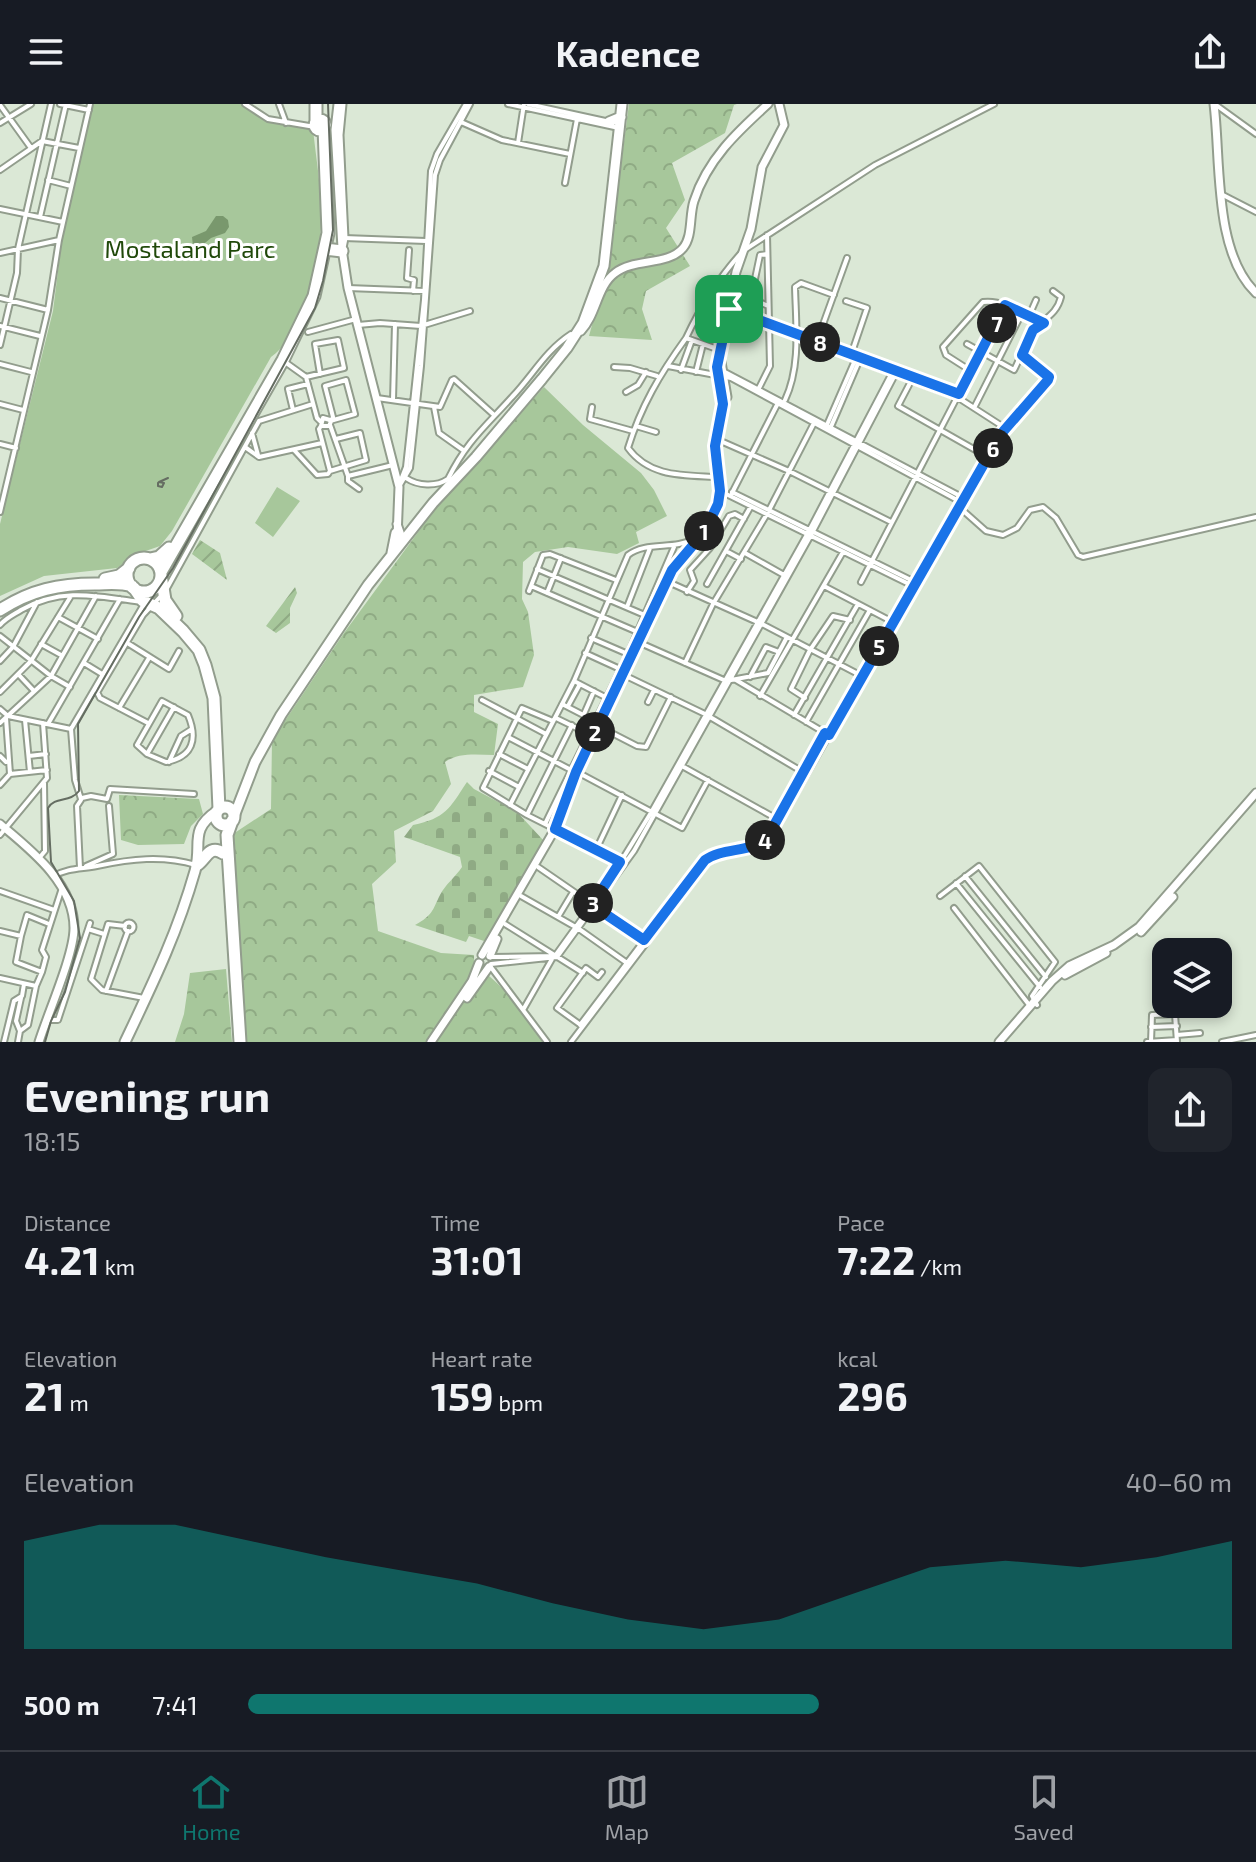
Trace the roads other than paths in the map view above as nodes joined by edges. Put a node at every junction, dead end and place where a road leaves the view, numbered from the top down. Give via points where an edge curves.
1 (31, 104) edge
2 (51, 104) edge
3 (64, 104) edge
4 (279, 104) edge
5 (319, 104) edge
6 (340, 104) edge
7 (468, 104) edge
8 (508, 104) edge
9 (622, 104) edge
10 (768, 104) edge
11 (779, 104) edge
12 (994, 104) edge
13 (1214, 104) edge
14 (0, 105) edge
15 (247, 105) edge
16 (525, 105) edge
17 (89, 107) edge
18 (462, 115) junction
19 (8, 118) junction
20 (577, 119) junction
21 (461, 122) junction
22 (0, 123) edge
23 (286, 123) junction
24 (317, 125) junction
25 (616, 126) junction
26 (1256, 134) edge
27 (42, 141) junction
28 (56, 143) junction
29 (518, 143) junction
30 (31, 148) junction
31 (80, 148) junction
32 (570, 154) junction
33 (0, 170) edge
34 (48, 180) junction
35 (565, 183) dead end
36 (71, 186) junction
37 (1220, 194) junction
38 (0, 209) edge
39 (1256, 212) edge
40 (25, 215) junction
41 (40, 217) junction
42 (63, 222) junction
43 (767, 235) junction
44 (344, 238) junction
45 (59, 240) junction
46 (429, 241) junction
47 (18, 249) junction
48 (325, 249) junction
49 (342, 250) junction
50 (409, 250) dead end
51 (743, 251) junction
52 (0, 253) edge
53 (767, 254) junction
54 (847, 258) dead end
55 (348, 288) junction
56 (413, 291) junction
57 (426, 291) junction
58 (1053, 291) dead end
59 (1256, 293) edge
60 (834, 295) junction
61 (0, 298) edge
62 (1036, 300) dead end
63 (11, 301) junction
64 (846, 301) dead end
65 (1005, 305) junction
66 (768, 306) junction
67 (48, 310) junction
68 (470, 311) dead end
69 (730, 311) junction
70 (1022, 313) junction
71 (1029, 316) junction
72 (357, 322) junction
73 (1044, 323) junction
74 (395, 324) junction
75 (423, 325) junction
76 (769, 325) junction
77 (2, 327) edge
78 (308, 332) dead end
79 (796, 335) junction
80 (41, 336) junction
81 (573, 336) junction
82 (689, 339) junction
83 (817, 341) junction
84 (703, 344) junction
85 (967, 344) dead end
86 (0, 345) edge
87 (720, 350) junction
88 (982, 354) junction
89 (1022, 355) junction
90 (855, 357) junction
91 (283, 360) junction
92 (997, 363) junction
93 (0, 364) edge
94 (668, 366) junction
95 (614, 367) dead end
96 (681, 370) junction
97 (532, 371) junction
98 (31, 372) junction
99 (646, 372) junction
100 (696, 372) junction
101 (894, 372) junction
102 (971, 372) junction
103 (320, 374) junction
104 (720, 374) junction
105 (658, 376) junction
106 (306, 377) junction
107 (542, 379) junction
108 (308, 384) junction
109 (909, 385) dead end
110 (759, 388) junction
111 (626, 392) dead end
112 (958, 395) junction
113 (375, 398) junction
114 (393, 400) junction
115 (781, 402) junction
116 (415, 403) junction
117 (0, 404) edge
118 (313, 404) junction
119 (434, 407) junction
120 (592, 407) dead end
121 (974, 408) junction
122 (23, 410) junction
123 (293, 410) junction
124 (493, 414) junction
125 (330, 422) junction
126 (320, 423) junction
127 (814, 423) junction
128 (1004, 427) junction
129 (828, 428) junction
130 (635, 429) junction
131 (939, 430) junction
132 (656, 432) dead end
133 (252, 433) junction
134 (336, 439) junction
135 (718, 439) junction
136 (323, 443) junction
137 (856, 443) junction
138 (0, 444) edge
139 (245, 447) junction
140 (16, 448) junction
141 (294, 450) junction
142 (463, 450) junction
143 (752, 454) junction
144 (987, 456) junction
145 (259, 457) junction
146 (393, 465) junction
147 (343, 467) junction
148 (330, 471) junction
149 (789, 471) junction
150 (915, 475) junction
151 (348, 476) junction
152 (718, 477) junction
153 (406, 478) junction
154 (3, 484) edge
155 (399, 487) junction
156 (359, 489) dead end
157 (831, 492) junction
158 (727, 493) junction
159 (438, 498) junction
160 (961, 501) junction
161 (751, 506) junction
162 (0, 511) edge
163 (768, 512) junction
164 (1256, 517) edge
165 (744, 519) junction
166 (891, 522) junction
167 (810, 533) junction
168 (702, 534) junction
169 (400, 536) junction
170 (674, 546) junction
171 (650, 548) junction
172 (726, 551) junction
173 (843, 551) junction
174 (745, 553) junction
175 (561, 558) junction
176 (150, 559) junction
177 (741, 559) junction
178 (870, 563) junction
179 (129, 568) junction
180 (537, 569) junction
181 (784, 575) junction
182 (552, 576) junction
183 (616, 580) junction
184 (164, 581) junction
185 (668, 582) junction
186 (861, 582) dead end
187 (707, 584) dead end
188 (912, 584) junction
189 (824, 586) junction
190 (687, 592) junction
191 (547, 593) junction
192 (363, 594) junction
193 (71, 596) junction
194 (96, 596) junction
195 (140, 596) junction
196 (120, 599) junction
197 (609, 599) junction
198 (38, 600) junction
199 (0, 603) edge
200 (713, 604) junction
201 (858, 604) junction
202 (627, 607) junction
203 (0, 610) edge
204 (870, 610) junction
205 (601, 616) junction
206 (647, 616) junction
207 (57, 617) junction
208 (850, 620) junction
209 (890, 623) junction
210 (759, 624) junction
211 (0, 625) edge
212 (77, 627) junction
213 (0, 636) edge
214 (787, 637) junction
215 (591, 638) junction
216 (640, 638) junction
217 (98, 639) junction
218 (793, 640) junction
219 (41, 644) junction
220 (129, 644) dead end
221 (13, 647) junction
222 (810, 650) junction
223 (179, 651) dead end
224 (779, 652) junction
225 (585, 653) junction
226 (628, 654) junction
227 (61, 655) junction
228 (149, 657) junction
229 (827, 659) junction
230 (0, 661) edge
231 (31, 661) junction
232 (84, 663) junction
233 (685, 663) junction
234 (838, 665) junction
235 (623, 672) junction
236 (18, 674) junction
237 (102, 674) junction
238 (858, 675) junction
239 (51, 676) junction
240 (750, 677) junction
241 (736, 680) junction
242 (574, 681) junction
243 (728, 681) junction
244 (580, 684) junction
245 (70, 687) junction
246 (654, 689) junction
247 (97, 690) junction
248 (34, 691) junction
249 (594, 691) junction
250 (0, 692) edge
251 (760, 696) junction
252 (671, 697) junction
253 (607, 698) junction
254 (805, 698) junction
255 (482, 700) dead end
256 (648, 702) dead end
257 (565, 705) junction
258 (174, 706) junction
259 (119, 708) junction
260 (0, 709) edge
261 (584, 714) junction
262 (794, 715) junction
263 (707, 716) junction
264 (7, 717) junction
265 (516, 719) junction
266 (554, 719) junction
267 (25, 720) junction
268 (806, 722) junction
269 (0, 723) edge
270 (45, 723) junction
271 (149, 723) junction
272 (600, 724) junction
273 (572, 725) junction
274 (71, 729) junction
275 (193, 729) junction
276 (546, 734) junction
277 (827, 734) junction
278 (592, 735) junction
279 (508, 737) junction
280 (536, 752) junction
281 (46, 754) junction
282 (147, 754) junction
283 (499, 754) junction
284 (0, 756) edge
285 (29, 756) junction
286 (554, 761) junction
287 (6, 762) dead end
288 (169, 762) junction
289 (682, 766) junction
290 (528, 769) junction
291 (47, 770) junction
292 (489, 771) junction
293 (30, 772) junction
294 (576, 772) junction
295 (804, 772) junction
296 (10, 774) junction
297 (708, 780) junction
298 (44, 783) junction
299 (0, 785) edge
300 (519, 787) junction
301 (1256, 793) edge
302 (194, 794) dead end
303 (622, 795) junction
304 (81, 799) junction
305 (1256, 799) edge
306 (510, 805) junction
307 (109, 806) dead end
308 (654, 812) junction
309 (224, 815) junction
310 (527, 815) junction
311 (777, 819) junction
312 (545, 824) junction
313 (2, 829) edge
314 (556, 830) junction
315 (596, 850) junction
316 (223, 853) junction
317 (39, 858) junction
318 (620, 862) junction
319 (197, 865) junction
320 (538, 867) junction
321 (83, 868) junction
322 (53, 875) junction
323 (965, 876) junction
324 (956, 883) junction
325 (0, 891) edge
326 (573, 892) junction
327 (521, 896) junction
328 (940, 896) dead end
329 (63, 898) junction
330 (593, 906) junction
331 (954, 908) dead end
332 (55, 911) junction
333 (558, 917) junction
334 (50, 924) junction
335 (505, 924) junction
336 (577, 928) junction
337 (0, 931) edge
338 (104, 934) junction
339 (21, 936) junction
340 (644, 940) junction
341 (555, 957) junction
342 (488, 961) junction
343 (629, 964) junction
344 (42, 972) junction
345 (602, 972) dead end
346 (583, 973) junction
347 (1046, 977) junction
348 (0, 978) edge
349 (24, 984) junction
350 (36, 986) junction
351 (1040, 987) junction
352 (106, 991) junction
353 (22, 996) junction
354 (146, 999) junction
355 (1033, 1004) junction
356 (523, 1010) junction
357 (46, 1019) junction
358 (582, 1026) junction
359 (1177, 1026) junction
360 (1151, 1027) junction
361 (20, 1031) junction
362 (1200, 1033) dead end
363 (1256, 1035) edge
364 (1177, 1039) edge
365 (4, 1042) edge
366 (18, 1042) edge
367 (39, 1042) edge
368 (125, 1042) edge
369 (237, 1042) edge
370 (433, 1042) edge
371 (547, 1042) edge
372 (571, 1042) edge
373 (1001, 1042) edge
374 (1149, 1042) edge
375 (1222, 1042) edge

1 - 19 street
2 - 27 street
3 - 17 street
3 - 28 street
4 - 23 street
5 - 24 highway
6 - 44 street
6 - 49 street via 335,140
7 - 18 street
8 - 16 street
9 - 25 main road
10 - 81 street via 714,159 694,200 681,250 615,272 590,320
11 - 51 street via 784,125 762,167
12 - 43 street via 875,165
13 - 26 street
13 - 37 street
14 - 19 street
15 - 23 street
16 - 20 street
16 - 25 street
16 - 29 street
17 - 31 street
18 - 21 street
18 - 46 street via 433,162
19 - 22 street
19 - 30 street
20 - 25 street
20 - 32 street
21 - 29 street
21 - 46 street via 435,175
23 - 24 street
24 - 48 highway via 328,216
24 - 176 highway via 324,233 300,320 170,547
25 - 81 main road via 604,266
27 - 28 street
27 - 30 street
27 - 40 street
28 - 31 street
28 - 34 street
29 - 32 street
30 - 33 street
31 - 36 street
32 - 35 street
34 - 36 street
34 - 41 street
36 - 42 street
37 - 39 street
37 - 59 street via 1229,245
38 - 40 street
40 - 41 street
40 - 47 street
41 - 42 street
42 - 45 street
43 - 51 street
43 - 53 street
44 - 46 street
44 - 49 street
45 - 47 street
45 - 67 street
46 - 57 street
47 - 52 street
47 - 63 street
48 - 49 highway
48 - 91 highway via 314,296
49 - 55 street
50 - 56 street via 407,277 414,280
51 - 69 street
51 - 82 street via 698,313
53 - 66 street
53 - 66 street via 760,255 751,298
54 - 60 street
55 - 56 street
55 - 72 street
56 - 57 street
57 - 75 street
58 - 73 street via 1061,299
60 - 79 street via 809,285 795,287
60 - 83 street
61 - 63 street
62 - 71 street
63 - 67 street
63 - 77 street
64 - 90 street via 867,308
65 - 70 street
65 - 88 street
65 - 102 street via 983,302 944,344 944,353
66 - 76 street
67 - 80 street
68 - 75 street
69 - 76 street
69 - 87 street
69 - 104 street
70 - 71 street
70 - 92 street
71 - 73 street
72 - 74 street
72 - 78 street
72 - 113 street
73 - 89 street via 1033,330
74 - 75 street
74 - 114 street
75 - 116 street
76 - 79 street
76 - 110 street via 770,366
77 - 80 street
77 - 86 street
79 - 83 street
79 - 90 street
79 - 115 street via 794,377
80 - 98 street
81 - 97 street via 554,345
81 - 107 main road
82 - 84 street
82 - 94 street
82 - 96 street
83 - 90 street
84 - 87 street
84 - 100 street
85 - 88 street
87 - 104 street
88 - 92 street
88 - 102 street
89 - 92 street via 1014,370
89 - 128 street via 1049,376
90 - 101 street
90 - 129 street
91 - 106 street
91 - 184 highway
92 - 121 street
93 - 98 street
94 - 96 street
94 - 105 street
95 - 99 street
96 - 100 street
97 - 107 street
97 - 124 street
98 - 122 street
99 - 105 street
99 - 111 street
100 - 104 street
101 - 112 street
101 - 137 street
102 - 112 street
103 - 103 street via 344,368 338,340 315,344
103 - 106 street
104 - 110 street
104 - 115 street
104 - 135 street
105 - 130 street
106 - 108 street
107 - 159 main road
108 - 118 street
108 - 123 street via 288,389
109 - 131 street via 898,406
110 - 115 street
112 - 121 street
112 - 131 street
113 - 114 street
113 - 146 street
114 - 116 street
115 - 127 street
115 - 129 street
115 - 143 street
116 - 119 street
116 - 153 street
116 - 155 street
117 - 122 street
118 - 123 street
118 - 126 street
119 - 124 street via 441,406 454,379
119 - 142 street via 439,433
120 - 130 street via 590,419
121 - 128 street
122 - 140 street
123 - 133 street via 263,419
124 - 142 street
125 - 125 street via 355,414 346,380 325,386
125 - 126 street via 325,428
125 - 126 street via 324,417
125 - 134 street
126 - 136 street
127 - 129 street
127 - 149 street
128 - 144 street
129 - 137 street
130 - 132 street
130 - 152 street via 628,448 637,460 680,476
131 - 144 street
131 - 150 street
133 - 139 street
133 - 145 street
134 - 147 street
134 - 147 street via 360,433 366,460
135 - 143 street
135 - 152 street
135 - 158 street
136 - 141 street
136 - 148 street
137 - 150 street
137 - 157 street
138 - 140 street
139 - 145 street
139 - 184 street
140 - 154 street
141 - 145 street
141 - 148 street via 317,475
142 - 153 street via 445,482 434,485
143 - 149 street
143 - 158 street
144 - 160 street
146 - 151 street
146 - 155 street
147 - 148 street
147 - 151 street
149 - 157 street
149 - 163 street
150 - 160 street
150 - 166 street
151 - 156 street
152 - 158 street
153 - 155 street
154 - 162 street
155 - 169 street
157 - 166 street
157 - 167 street
158 - 161 street
158 - 163 street
158 - 168 street
158 - 185 street via 712,526
159 - 169 main road
159 - 169 main road
160 - 164 street via 986,531 1003,535 1017,528 1030,510 1043,507 1080,557
160 - 188 street
161 - 163 street
161 - 165 street
163 - 167 street
163 - 174 street
165 - 172 street
165 - 190 street via 729,516 690,570 694,581
166 - 178 street
167 - 173 street
167 - 178 street
167 - 181 street
167 - 210 street
168 - 170 street
168 - 185 street via 676,563
169 - 192 main road
169 - 192 main road
170 - 171 street
170 - 206 street
171 - 183 street via 628,555
171 - 202 street
172 - 177 street
172 - 187 street
173 - 178 street
173 - 189 street
174 - 177 street
174 - 181 street
175 - 180 street via 543,555
175 - 182 street
175 - 183 street
176 - 179 highway via 136,560
176 - 184 highway
177 - 200 street
178 - 186 street
178 - 188 street
179 - 195 highway via 128,578
179 - 199 highway via 114,578 52,580
180 - 182 street
180 - 191 street via 530,589
181 - 210 street
182 - 191 street
182 - 197 street
183 - 197 street
184 - 195 street
184 - 195 highway
184 - 309 highway via 166,604 198,641 213,671
185 - 190 street
185 - 206 street
185 - 216 street
188 - 209 street
189 - 201 street
189 - 218 street
190 - 200 street
191 - 205 street
192 - 309 main road via 281,715 242,799
193 - 194 street
193 - 198 street
193 - 207 street
194 - 196 street
194 - 212 street
195 - 196 street
195 - 203 highway via 117,583 56,585
195 - 237 street via 141,606
195 - 247 street
195 - 309 highway via 169,617 199,650 211,683
196 - 217 street
197 - 202 street
197 - 205 street
198 - 211 street
198 - 221 street
200 - 210 street
200 - 233 street
201 - 204 street
201 - 208 street
202 - 206 street
204 - 209 street
204 - 234 street
205 - 215 street
205 - 216 street
206 - 216 street
207 - 212 street
207 - 219 street
208 - 222 street via 833,616
208 - 229 street
209 - 238 street
209 - 277 street
210 - 214 street
210 - 243 street
212 - 217 street
212 - 227 street
213 - 221 street
214 - 218 street
214 - 224 street
215 - 225 street
215 - 226 street
216 - 226 street
216 - 233 street
216 - 235 street
216 - 272 street
217 - 232 street
218 - 222 street
218 - 251 street
219 - 227 street
219 - 231 street
220 - 228 street
221 - 230 street
221 - 231 street
222 - 229 street
222 - 254 street via 792,686
223 - 228 street via 169,669
224 - 240 street via 768,673
224 - 240 street via 766,647
225 - 235 street
225 - 242 street
226 - 235 street
227 - 239 street
228 - 259 street
229 - 234 street
229 - 254 street
231 - 236 street
231 - 239 street
232 - 237 street
232 - 245 street
233 - 243 street
234 - 238 street
234 - 268 street
235 - 246 street
235 - 253 street
235 - 272 street
236 - 248 street
236 - 250 street
237 - 247 street
238 - 277 street
239 - 245 street
239 - 248 street
240 - 241 street
241 - 243 street
241 - 251 street
242 - 244 street
242 - 257 street
243 - 263 street
244 - 249 street
244 - 257 street
245 - 270 street
246 - 252 street
246 - 256 street
247 - 259 street via 100,698
247 - 274 street
248 - 264 street
249 - 253 street
249 - 261 street
251 - 262 street
252 - 263 street
252 - 272 street via 646,747
253 - 272 street
254 - 262 street
255 - 265 street
257 - 261 street
257 - 266 street
258 - 271 street via 162,701
258 - 275 street via 188,715
258 - 282 street
259 - 271 street
260 - 264 street
261 - 272 street
262 - 268 street
263 - 289 street
263 - 295 street
263 - 308 street
264 - 267 street
264 - 269 street
264 - 296 street
265 - 266 street via 525,707
265 - 276 street
265 - 279 street
266 - 273 street
266 - 276 street
267 - 270 street
267 - 285 street
268 - 277 street
270 - 274 street
270 - 281 street
271 - 282 street via 137,743
272 - 278 street
272 - 294 street
273 - 278 street
273 - 286 street
274 - 304 street
275 - 288 street via 181,736
275 - 288 street via 190,750
276 - 280 street
277 - 295 street
277 - 343 street via 769,840 709,860
278 - 294 street
279 - 280 street
279 - 283 street
280 - 286 street
280 - 290 street
281 - 285 street
281 - 291 street
282 - 288 street
283 - 290 street
283 - 292 street
284 - 287 street
285 - 293 street
286 - 294 street
286 - 310 street
289 - 297 street
289 - 308 street
290 - 300 street
291 - 293 street
291 - 298 street
292 - 300 street
292 - 306 street via 483,788
293 - 296 street
294 - 303 street
294 - 312 street
294 - 314 street
295 - 311 street
296 - 299 street
297 - 308 street via 682,828
297 - 311 street
298 - 313 street
298 - 317 street via 45,851
300 - 306 street
301 - 355 street via 1139,927 1069,966
302 - 304 street via 110,789 107,799
303 - 308 street
303 - 315 street
304 - 321 street
305 - 355 street via 1141,932 1073,969
306 - 310 street
307 - 321 street via 113,854
308 - 318 street
308 - 330 street via 634,851
309 - 316 highway
309 - 319 main road via 201,826
309 - 369 highway
310 - 312 street
311 - 340 street via 762,842 705,860
312 - 314 street
313 - 317 street
313 - 322 street
314 - 315 street
314 - 320 street
314 - 342 street
315 - 318 street
316 - 319 highway via 209,852
316 - 369 highway
317 - 322 street
318 - 330 street
319 - 321 street via 150,859
319 - 354 main road
320 - 326 street
320 - 327 street
321 - 322 street
322 - 329 street
323 - 324 street
323 - 347 street
323 - 347 street via 979,866 1055,962
324 - 328 street
324 - 351 street
325 - 332 street
326 - 330 street
326 - 333 street
327 - 333 street
327 - 335 street
329 - 332 street
329 - 357 street via 74,922 72,940
330 - 336 street
330 - 340 street
331 - 355 street
332 - 334 street
333 - 336 street
334 - 339 street via 27,915
334 - 344 street
335 - 341 street
335 - 342 street
336 - 341 street
336 - 343 street
337 - 339 street
338 - 352 street via 91,979
338 - 352 street via 109,923 126,929
338 - 357 street via 89,926 58,1020
339 - 344 street via 16,962
340 - 343 street
341 - 342 street
341 - 346 street
341 - 356 street
342 - 356 street
342 - 370 street
343 - 358 street
344 - 350 street
345 - 346 street via 598,977 586,968
346 - 358 street via 557,1008
347 - 351 street
348 - 349 street
349 - 350 street
349 - 353 street
350 - 361 street via 28,1025
351 - 355 street
352 - 354 street
353 - 361 street via 16,1021
353 - 365 street via 14,1001
354 - 368 main road
355 - 373 street
356 - 371 street
357 - 367 street
358 - 372 street
359 - 360 street
359 - 360 street via 1175,1014 1153,1014
359 - 364 street
360 - 374 street
361 - 366 street
362 - 364 street
363 - 375 street
364 - 374 street

